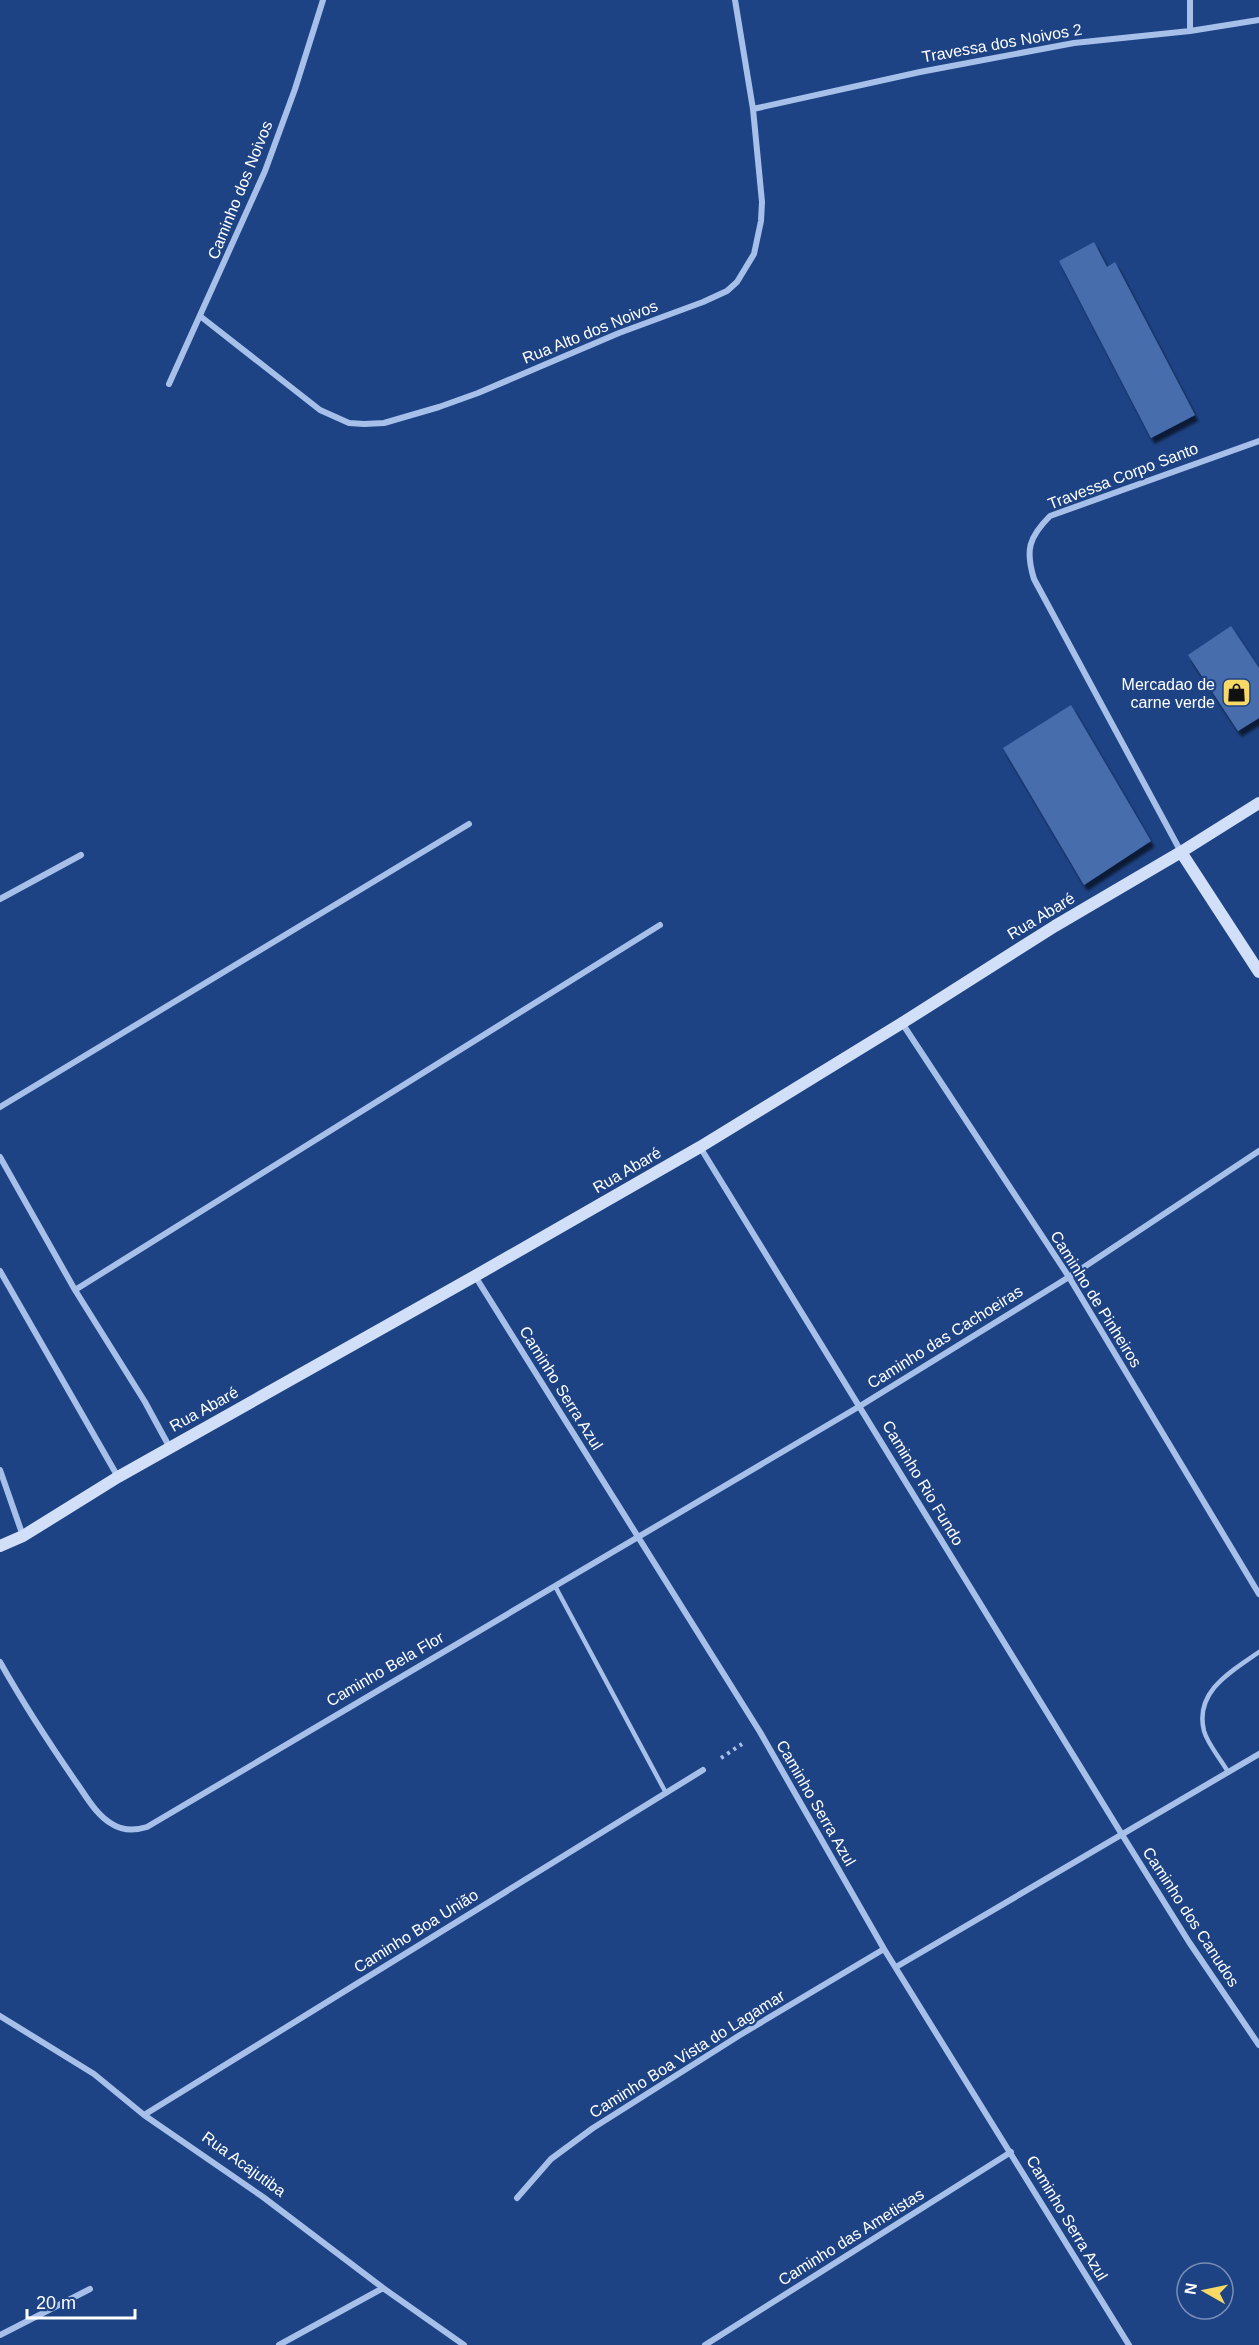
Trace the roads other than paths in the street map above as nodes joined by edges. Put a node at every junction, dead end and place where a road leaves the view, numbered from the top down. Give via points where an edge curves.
1 (323, 0) edge
2 (735, 0) edge
3 (1190, 0) edge
4 (1259, 20) edge
5 (1190, 31) junction
6 (753, 109) junction
7 (200, 316) junction
8 (169, 384) dead end
9 (1259, 441) edge
10 (1259, 803) edge
11 (469, 824) dead end
12 (1181, 852) junction
13 (81, 855) dead end
14 (0, 899) edge
15 (660, 925) dead end
16 (1259, 972) edge
17 (902, 1023) junction
18 (0, 1107) edge
19 (700, 1147) junction
20 (1259, 1151) edge
21 (0, 1157) edge
22 (0, 1271) edge
23 (475, 1276) junction
24 (1068, 1276) junction
25 (75, 1290) junction
26 (860, 1406) junction
27 (170, 1448) junction
28 (0, 1470) edge
29 (118, 1477) junction
30 (23, 1536) junction
31 (639, 1536) junction
32 (0, 1546) edge
33 (555, 1586) junction
34 (1259, 1594) edge
35 (1259, 1652) edge
36 (0, 1662) edge
37 (1259, 1754) edge
38 (703, 1770) road end
39 (1228, 1772) junction
40 (666, 1793) junction
41 (1122, 1833) junction
42 (884, 1949) junction
43 (896, 1967) junction
44 (0, 2016) edge
45 (1259, 2045) edge
46 (144, 2115) junction
47 (1011, 2152) junction
48 (517, 2198) dead end
49 (383, 2288) junction
50 (90, 2289) dead end
51 (0, 2335) edge
52 (279, 2345) edge
53 (464, 2345) edge
54 (705, 2345) edge
55 (1129, 2345) edge

1 - 7 street, Caminho dos Noivos via 265,171
2 - 6 street, Rua Alto dos Noivos
3 - 5 street
4 - 5 street, Travessa dos Noivos 2
5 - 6 street, Travessa dos Noivos 2 via 1074,43
6 - 7 street, Rua Alto dos Noivos via 761,221 754,254 737,282 703,302 439,408 384,423 350,423 321,410
7 - 8 street, Caminho dos Noivos
9 - 12 street, Travessa Corpo Santo via 1050,516 1035,531 1030,546 1029,564 1034,579
10 - 12 street, Rua Abaré
11 - 18 street
12 - 16 street
12 - 17 street, Rua Abaré
13 - 14 street
15 - 25 street
17 - 19 street, Rua Abaré
17 - 24 street, Caminho de Pinheiros
19 - 23 street, Rua Abaré
19 - 26 street, Caminho Rio Fundo
20 - 24 street, Caminho das Cachoeiras
21 - 25 street
22 - 29 street
23 - 27 street, Rua Abaré
23 - 31 street, Caminho Serra Azul
24 - 26 street, Caminho das Cachoeiras
24 - 34 street, Caminho de Pinheiros
25 - 27 street
26 - 31 street, Caminho das Cachoeiras
26 - 41 street, Caminho Rio Fundo
27 - 29 street, Rua Abaré
28 - 30 street
29 - 30 street, Rua Abaré
30 - 32 street, Rua Abaré
31 - 33 street, Caminho Bela Flor
31 - 42 street, Caminho Serra Azul via 760,1732
33 - 36 street, Caminho Bela Flor via 136,1830 120,1828 101,1816 61,1761
33 - 40 lane
35 - 39 lane via 1209,1691 1203,1714 1204,1732
37 - 39 street
38 - 40 street, Caminho Boa União
39 - 41 street
40 - 46 street, Caminho Boa União
41 - 43 street
41 - 45 street, Caminho dos Canudos
42 - 43 street, Caminho Serra Azul
42 - 48 street, Caminho Boa Vista do Lagamar via 740,2034 593,2128 551,2159
43 - 47 street, Caminho Serra Azul
44 - 46 street, Rua Acajutiba via 94,2074
46 - 49 street, Rua Acajutiba via 255,2191
47 - 54 street, Caminho das Ametistas
47 - 55 street, Caminho Serra Azul
49 - 52 street
49 - 53 street, Rua Acajutiba
50 - 51 street

